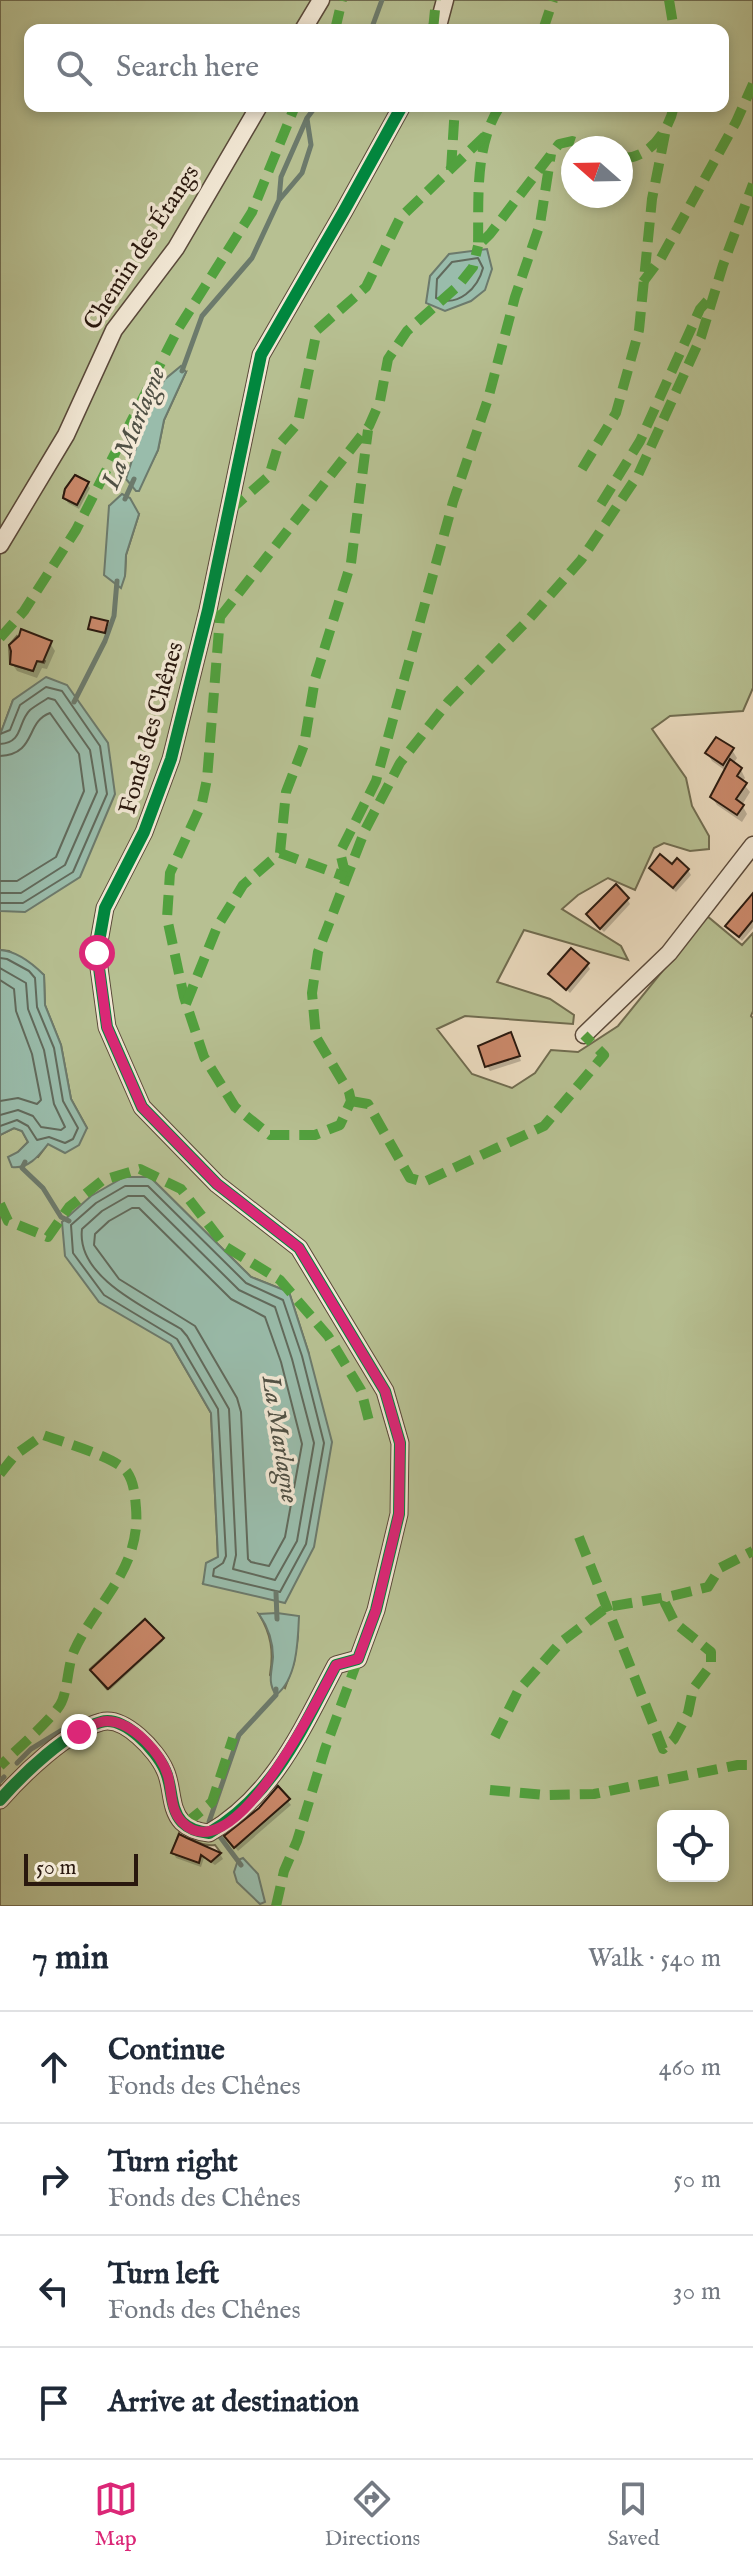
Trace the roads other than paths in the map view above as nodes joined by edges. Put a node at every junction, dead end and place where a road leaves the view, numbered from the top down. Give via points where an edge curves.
1 (321, 0) edge
2 (445, 0) edge
3 (307, 24) edge
4 (439, 24) edge
5 (255, 112) edge
6 (399, 112) edge
7 (0, 545) edge
8 (753, 845) edge
9 (584, 1035) dead end
10 (0, 1800) edge

1 - 3 street
2 - 4 street
5 - 7 street, Chemin des Étangs via 176,248 114,330 66,435
6 - 10 street, Fonds des Chênes via 261,355 171,759 144,832 105,908 97,953 107,1027 142,1107 217,1184 299,1248 385,1391 400,1443 399,1514 358,1659 336,1665 263,1790 225,1824 209,1833 181,1821 157,1754 110,1721 67,1741 30,1768
8 - 9 street via 669,953

